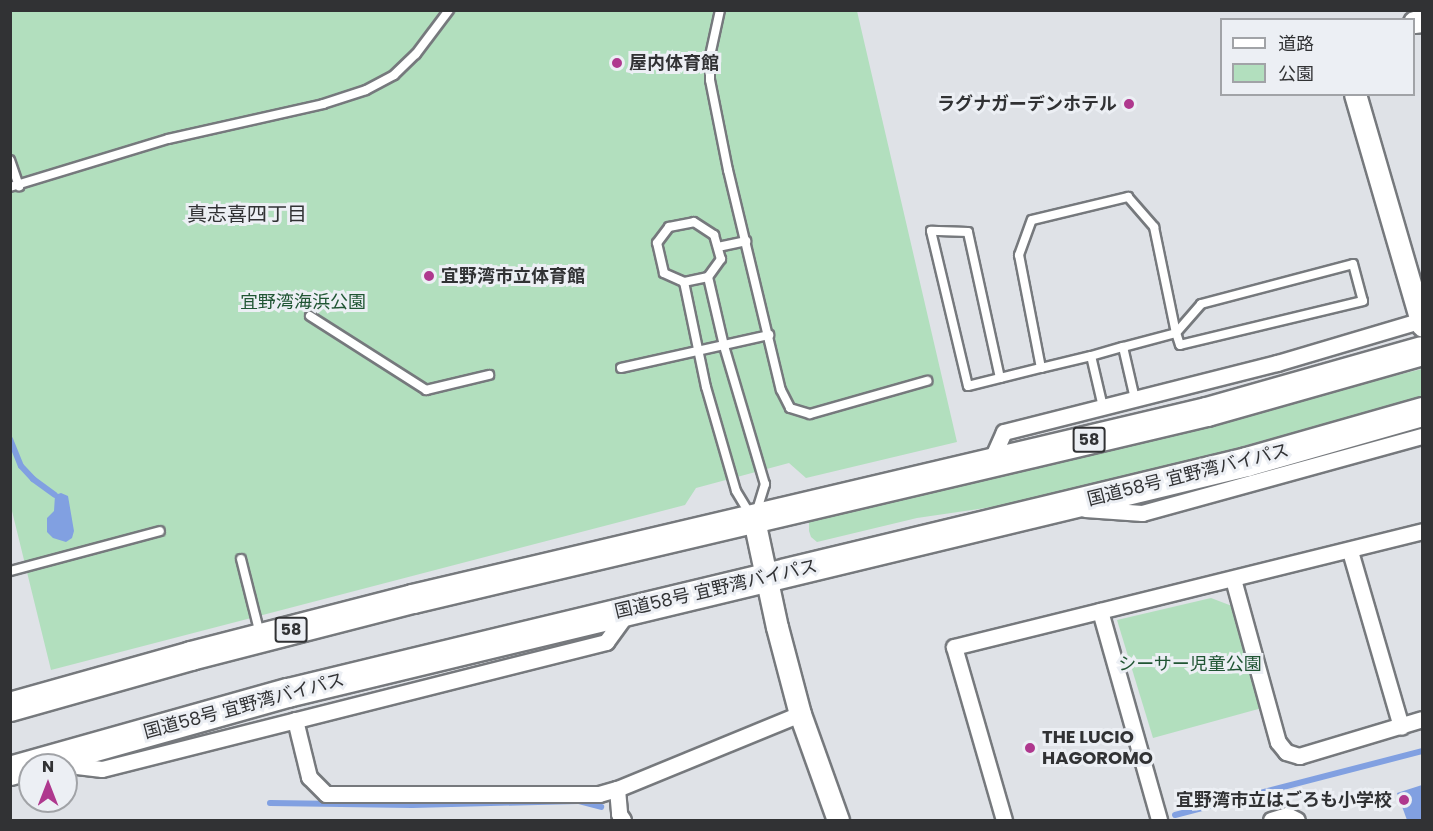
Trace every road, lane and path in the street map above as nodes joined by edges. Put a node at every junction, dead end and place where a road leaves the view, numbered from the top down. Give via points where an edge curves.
1 (449, 10) edge
2 (720, 10) edge
3 (1356, 96) edge
4 (10, 160) edge
5 (15, 186) edge
6 (746, 241) junction
7 (718, 247) junction
8 (708, 277) junction
9 (684, 282) junction
10 (310, 316) dead end
11 (1422, 322) edge
12 (1176, 333) junction
13 (769, 335) junction
14 (724, 346) junction
15 (1123, 347) junction
16 (698, 351) junction
17 (1422, 351) edge
18 (1091, 356) junction
19 (621, 368) dead end
20 (1041, 368) junction
21 (489, 375) dead end
22 (1000, 378) junction
23 (927, 381) dead end
24 (1135, 399) junction
25 (1103, 407) junction
26 (1422, 412) edge
27 (1422, 436) edge
28 (990, 463) junction
29 (1059, 507) junction
30 (754, 520) junction
31 (160, 531) dead end
32 (1422, 531) edge
33 (1350, 551) junction
34 (241, 559) dead end
35 (10, 571) edge
36 (766, 577) junction
37 (1233, 579) junction
38 (630, 609) junction
39 (1100, 610) junction
40 (261, 638) junction
41 (10, 707) edge
42 (800, 714) junction
43 (1422, 719) edge
44 (295, 720) junction
45 (1401, 727) junction
46 (71, 753) edge
47 (78, 766) edge
48 (617, 789) junction
49 (623, 820) edge
50 (838, 820) edge
51 (1004, 820) edge
52 (1159, 820) edge
53 (1271, 820) edge
54 (1297, 820) edge

1 - 5 lane via 416,54 394,75 366,90 323,104 168,139
2 - 6 lane via 710,56 710,80
3 - 11 street
4 - 5 lane
6 - 7 lane
6 - 13 lane
7 - 8 lane via 720,259
7 - 9 lane via 714,235 694,222 669,227 657,243 664,273
8 - 9 lane
8 - 14 lane
9 - 16 lane
10 - 21 lane via 426,390
11 - 24 street
12 - 12 lane via 1180,345 1363,301 1353,264 1201,304
12 - 15 lane
12 - 20 lane via 1154,227 1128,197 1032,220 1019,255
13 - 14 lane
13 - 23 lane via 781,390 790,408 810,414
14 - 16 lane
14 - 30 lane via 765,484
15 - 18 lane
15 - 24 lane
16 - 19 lane
16 - 30 lane via 736,492
17 - 28 highway, 58 via 1207,411
18 - 20 lane
18 - 25 lane
20 - 22 lane
22 - 22 lane via 968,386 931,231 969,232
24 - 25 street
25 - 28 street via 1004,432
26 - 29 highway, 国道58号 宜野湾バイパス via 1247,462
27 - 29 street via 1142,513
28 - 30 highway, 58
29 - 36 highway, 国道58号 宜野湾バイパス
30 - 36 street
30 - 40 highway, 58
31 - 35 lane
32 - 33 street
33 - 37 street
33 - 45 street
34 - 40 lane
36 - 38 highway, 国道58号 宜野湾バイパス
36 - 42 street
37 - 39 street
37 - 45 street via 1278,742 1286,752 1299,756
38 - 44 street via 606,642
38 - 46 highway, 国道58号 宜野湾バイパス via 288,693
39 - 51 street via 954,647
39 - 52 street
40 - 41 highway, 58
42 - 48 street
42 - 50 street
43 - 45 street
44 - 47 street via 102,769
44 - 48 street via 309,777 326,794 599,794
48 - 49 street
53 - 54 street via 1287,815

